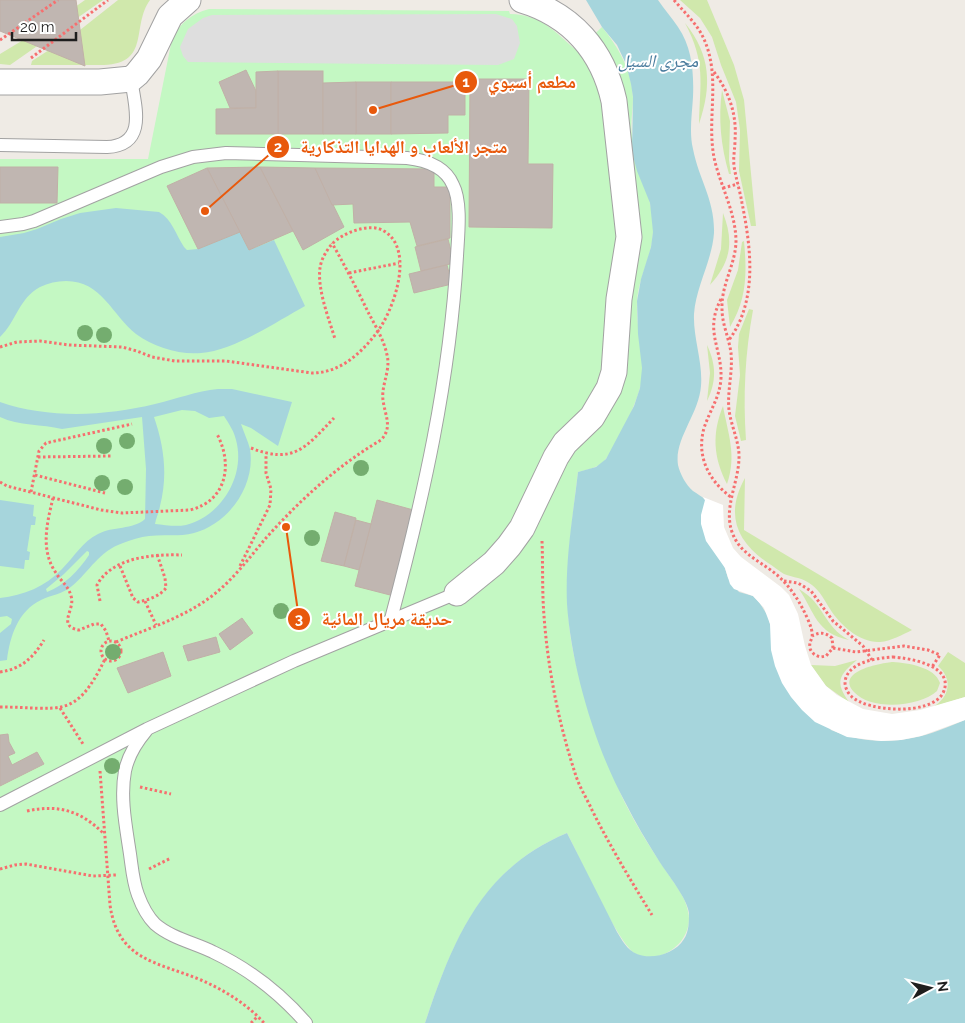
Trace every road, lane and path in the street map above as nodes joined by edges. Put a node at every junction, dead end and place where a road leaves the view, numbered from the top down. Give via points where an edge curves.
1 (58, 0) edge
2 (108, 0) edge
3 (188, 0) edge
4 (522, 0) edge
5 (674, 0) edge
6 (0, 40) edge
7 (713, 70) junction
8 (131, 78) junction
9 (11, 82) edge
10 (0, 145) edge
11 (738, 184) junction
12 (723, 188) junction
13 (0, 227) edge
14 (332, 243) junction
15 (399, 263) junction
16 (349, 273) junction
17 (722, 296) junction
18 (378, 331) junction
19 (335, 339) dead end
20 (728, 340) junction
21 (0, 347) edge
22 (334, 418) dead end
23 (132, 424) dead end
24 (217, 434) dead end
25 (252, 448) dead end
26 (266, 454) junction
27 (112, 456) dead end
28 (38, 457) junction
29 (34, 476) junction
30 (0, 482) edge
31 (31, 492) junction
32 (105, 493) dead end
33 (53, 498) junction
34 (732, 498) junction
35 (542, 536) dead end
36 (156, 554) junction
37 (182, 555) dead end
38 (120, 566) junction
39 (239, 569) junction
40 (783, 581) junction
41 (457, 593) joint
42 (145, 600) junction
43 (100, 601) dead end
44 (391, 619) junction
45 (156, 625) junction
46 (812, 636) junction
47 (44, 640) dead end
48 (109, 641) junction
49 (116, 642) junction
50 (833, 648) junction
51 (868, 651) junction
52 (105, 659) junction
53 (872, 660) junction
54 (932, 667) junction
55 (0, 672) edge
56 (0, 707) edge
57 (60, 708) junction
58 (147, 729) junction
59 (91, 757) junction
60 (141, 787) dead end
61 (171, 794) dead end
62 (0, 806) edge
63 (20, 814) dead end
64 (104, 834) dead end
65 (171, 858) dead end
66 (157, 866) dead end
67 (0, 870) edge
68 (110, 876) dead end
69 (652, 915) dead end
70 (258, 1016) dead end
71 (251, 1023) edge
72 (306, 1023) edge

1 - 6 path
2 - 9 path via 28,60
3 - 8 street via 170,16 149,59
4 - 41 street via 559,17 591,46 610,81 629,225 619,298 614,372 592,417 556,457 522,528 494,563
5 - 7 path via 703,36
7 - 11 path via 732,108
7 - 12 path via 712,135 715,162
8 - 9 street via 100,82
8 - 10 lane via 137,124 124,143 107,147
11 - 12 path
11 - 20 path via 748,237 750,271 746,303
12 - 17 path via 734,222 736,244
13 - 44 lane via 34,221 161,167 210,154 406,158 429,163 448,176 454,185 458,211 452,318 432,454
14 - 15 path via 355,231 380,228 394,241
14 - 16 path
14 - 19 path via 323,260 320,280
15 - 16 path
15 - 18 path via 398,288
16 - 18 path
17 - 20 path via 722,318
17 - 34 path via 713,325 720,386 705,427 702,450 708,473
18 - 21 path via 353,357 324,373 226,361 175,361 122,347 69,345 40,340
18 - 39 path via 387,356 387,376 382,391 388,422 385,436 321,483 285,517
20 - 34 path via 732,363 729,409 739,464
22 - 26 path via 296,451 286,455
23 - 28 path via 46,443
24 - 33 path via 226,462 224,480 210,501 200,508 138,513 101,510
25 - 26 path
26 - 39 path via 270,504
27 - 28 path
28 - 29 path
29 - 31 path
29 - 32 path
30 - 31 path
31 - 33 path
33 - 48 path via 46,530 48,557 72,598 67,618 70,627 79,630 101,624
34 - 40 path via 729,516 736,542 748,556
35 - 69 path via 548,654 564,737 576,778 624,870
36 - 37 path
36 - 38 path
36 - 42 path via 167,585 162,593
38 - 42 path via 134,600
38 - 43 path via 103,576 97,585
39 - 45 path via 195,608
40 - 46 path via 805,612
40 - 51 path via 811,591 833,621
41 - 44 lane
42 - 45 path
44 - 58 lane
45 - 49 path
46 - 50 path via 828,634
46 - 50 path via 809,647 816,656 826,656
47 - 55 path via 36,654 24,664
48 - 49 path
48 - 52 path via 101,648
49 - 52 path via 121,647 120,655 112,661
50 - 51 path
51 - 53 path
51 - 54 path via 904,646 928,650 940,655
52 - 57 path via 82,697
53 - 54 path via 903,657
53 - 54 path via 848,674 847,691 867,704 892,709 918,707 939,698 944,689 944,678
56 - 57 path
57 - 59 path
58 - 59 lane
58 - 72 lane via 128,760 124,783 124,815 137,893 143,907 164,930 214,952 260,979
59 - 62 lane
60 - 61 path
63 - 64 path via 37,809 61,809 84,817
65 - 66 path
67 - 68 path via 26,864
70 - 71 path

